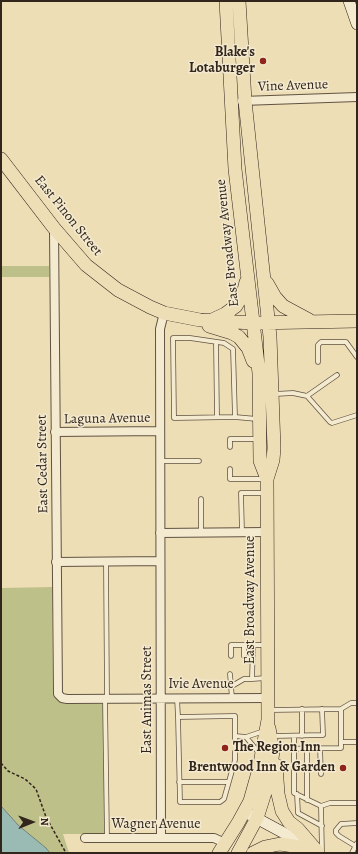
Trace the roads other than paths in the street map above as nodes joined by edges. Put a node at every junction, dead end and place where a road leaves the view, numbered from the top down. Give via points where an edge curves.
1 (226, 1) edge
2 (239, 1) edge
3 (349, 1) edge
4 (357, 24) edge
5 (357, 97) edge
6 (245, 101) junction
7 (231, 102) junction
8 (1, 159) edge
9 (54, 228) junction
10 (246, 268) junction
11 (264, 278) junction
12 (164, 313) junction
13 (185, 318) junction
14 (209, 321) junction
15 (357, 321) edge
16 (269, 322) junction
17 (313, 322) junction
18 (253, 323) junction
19 (216, 342) junction
20 (357, 358) edge
21 (318, 362) dead end
22 (337, 375) dead end
23 (259, 386) junction
24 (272, 394) junction
25 (307, 396) junction
26 (235, 416) junction
27 (357, 416) edge
28 (217, 417) junction
29 (259, 419) junction
30 (160, 431) junction
31 (55, 432) junction
32 (259, 439) junction
33 (230, 447) dead end
34 (160, 461) junction
35 (199, 461) dead end
36 (230, 469) dead end
37 (267, 479) junction
38 (267, 493) junction
39 (201, 499) dead end
40 (242, 532) junction
41 (267, 532) junction
42 (160, 533) junction
43 (201, 533) junction
44 (160, 561) junction
45 (56, 562) junction
46 (106, 562) junction
47 (244, 645) junction
48 (253, 645) junction
49 (268, 645) junction
50 (231, 656) dead end
51 (244, 656) dead end
52 (230, 674) dead end
53 (268, 678) junction
54 (252, 679) junction
55 (232, 686) junction
56 (62, 698) joint
57 (161, 698) junction
58 (177, 698) junction
59 (232, 698) junction
60 (106, 699) junction
61 (357, 703) edge
62 (302, 709) junction
63 (322, 709) junction
64 (341, 709) junction
65 (178, 717) junction
66 (270, 728) junction
67 (235, 736) junction
68 (294, 736) junction
69 (302, 736) junction
70 (246, 737) junction
71 (342, 742) junction
72 (357, 742) edge
73 (235, 743) dead end
74 (307, 748) junction
75 (320, 748) junction
76 (294, 749) junction
77 (235, 752) dead end
78 (261, 756) junction
79 (321, 774) dead end
80 (179, 782) junction
81 (228, 782) junction
82 (297, 794) junction
83 (307, 800) junction
84 (357, 803) edge
85 (321, 806) junction
86 (245, 812) junction
87 (257, 818) junction
88 (357, 823) edge
89 (322, 826) junction
90 (85, 838) dead end
91 (107, 838) junction
92 (161, 838) junction
93 (357, 845) edge
94 (222, 848) edge
95 (320, 852) edge
96 (238, 853) edge
97 (253, 853) edge
98 (352, 853) edge

1 - 7 main road, East Broadway Avenue
2 - 6 main road, East Broadway Avenue
3 - 4 main road
5 - 6 street, Vine Avenue
6 - 7 street, Vine Avenue
6 - 11 main road, East Broadway Avenue
7 - 10 main road, East Broadway Avenue via 235,169
8 - 9 main road, East Pinon Street
9 - 12 main road, East Pinon Street via 86,265 103,279 118,290
9 - 31 street, East Cedar Street
10 - 14 main road via 245,287 240,301 231,310
10 - 18 main road, East Broadway Avenue
11 - 16 main road, East Broadway Avenue
11 - 17 main road via 283,306
12 - 13 main road, East Pinon Street
12 - 30 street via 160,329
13 - 14 main road, East Pinon Street
13 - 23 main road via 232,333 243,341 248,348
14 - 18 main road, East Pinon Street
15 - 17 main road, East Pinon Street
16 - 17 main road, East Pinon Street
16 - 18 main road, East Pinon Street
16 - 24 main road, East Broadway Avenue
18 - 23 main road, East Broadway Avenue
19 - 26 lane via 234,349
19 - 28 lane
19 - 28 lane via 174,338 174,418
20 - 21 lane via 346,342 321,342 318,344
22 - 25 lane
23 - 29 main road, East Broadway Avenue
24 - 25 lane via 293,393
24 - 37 main road, East Broadway Avenue via 273,460
25 - 27 lane via 332,423
26 - 28 lane
26 - 29 lane
29 - 32 main road, East Broadway Avenue
30 - 31 street, Laguna Avenue
30 - 34 street
31 - 45 street, East Cedar Street
32 - 33 lane via 230,439
32 - 37 main road, East Broadway Avenue via 260,461
34 - 35 lane
34 - 42 street
36 - 37 lane via 230,479
37 - 38 main road, East Broadway Avenue
38 - 40 lane via 241,493
38 - 41 main road, East Broadway Avenue
39 - 43 lane
40 - 41 street
40 - 43 street
41 - 49 main road, East Broadway Avenue
42 - 43 street
42 - 44 street, East Animas Street
44 - 46 street
44 - 57 street, East Animas Street
45 - 46 street
45 - 56 street, East Cedar Street via 58,694
46 - 60 lane
47 - 48 lane
47 - 50 lane via 231,645
47 - 51 lane
48 - 49 lane
48 - 54 lane
49 - 53 main road, East Broadway Avenue
52 - 55 lane
53 - 54 lane
53 - 66 main road, East Broadway Avenue
54 - 55 lane via 244,676
55 - 59 lane
56 - 60 street, Ivie Avenue
57 - 58 street, Ivie Avenue
57 - 60 street, Ivie Avenue
57 - 92 street, East Animas Street
58 - 59 street, Ivie Avenue
58 - 65 lane
59 - 66 street, Ivie Avenue
60 - 91 lane
61 - 64 lane via 351,703
62 - 63 lane
62 - 66 lane
62 - 69 lane
63 - 64 lane
63 - 69 lane via 322,735
64 - 71 lane
65 - 67 lane via 235,716
65 - 80 lane
66 - 68 lane
66 - 70 lane
66 - 76 lane
66 - 78 main road, East Broadway Avenue
66 - 87 main road, East Broadway Avenue via 269,780
66 - 95 main road via 281,807 290,822
67 - 70 lane
67 - 73 lane
68 - 69 lane
68 - 76 lane
70 - 78 lane
71 - 72 lane
71 - 75 lane via 342,748
74 - 75 lane
74 - 76 lane
74 - 83 lane
75 - 79 lane
76 - 82 lane via 294,793
77 - 81 lane
78 - 86 main road, East Broadway Avenue via 255,787
80 - 81 lane
80 - 81 lane via 180,802 220,802 224,799
82 - 83 lane
82 - 89 lane via 298,813
83 - 85 lane
84 - 85 lane via 330,803
85 - 89 lane
86 - 87 main road
86 - 94 main road, East Broadway Avenue
87 - 95 main road
87 - 96 main road, East Broadway Avenue
88 - 93 lane via 341,824 336,833
89 - 95 lane
90 - 91 street, Wagner Avenue
91 - 92 street, Wagner Avenue
92 - 94 street, Wagner Avenue via 214,838
93 - 98 lane
95 - 97 main road via 280,844

